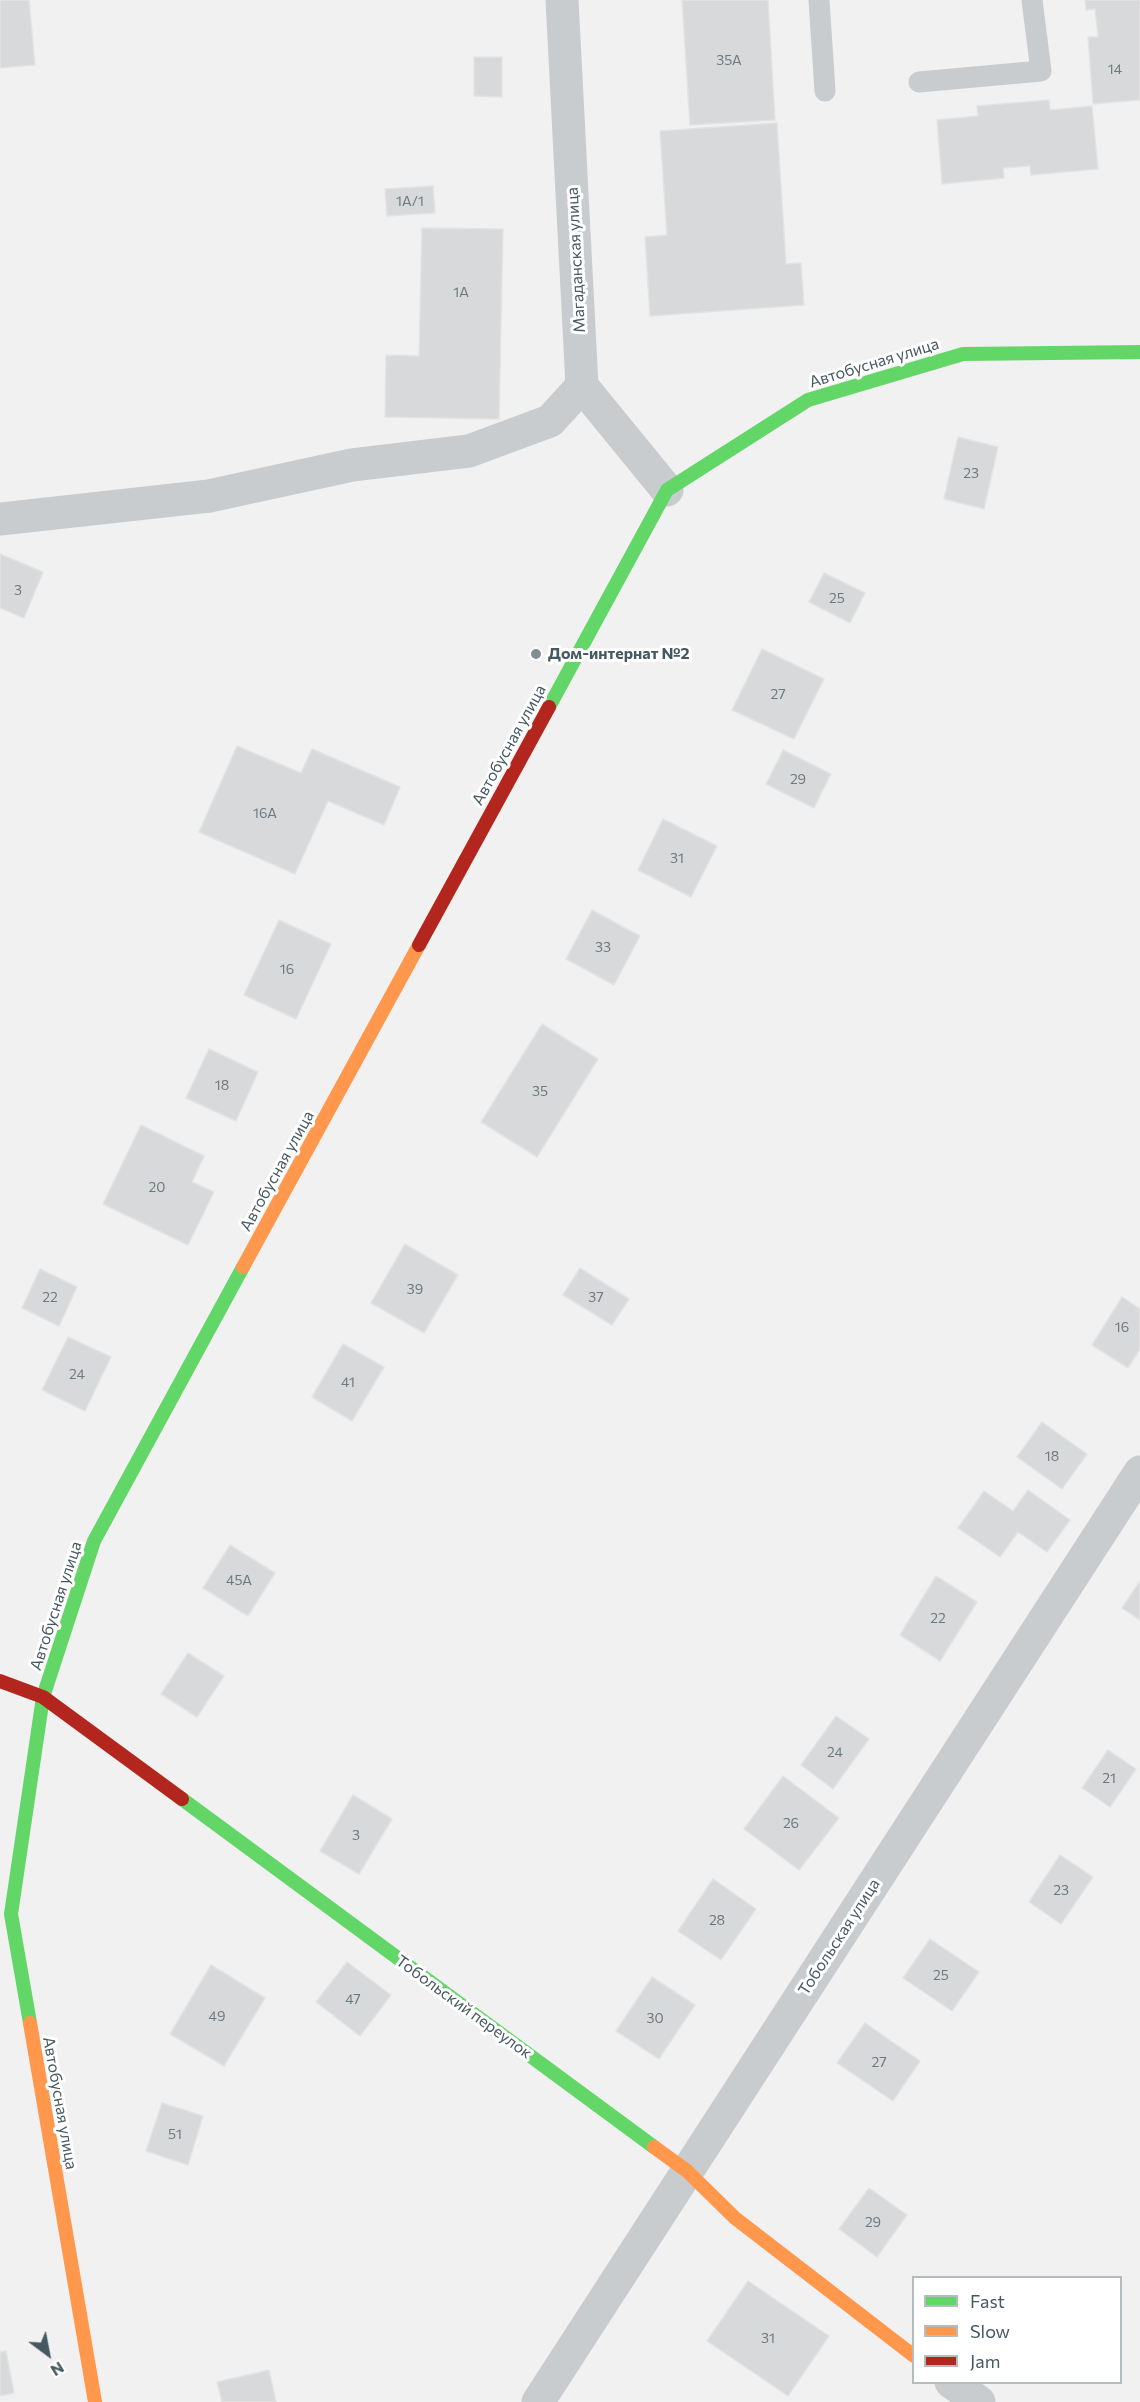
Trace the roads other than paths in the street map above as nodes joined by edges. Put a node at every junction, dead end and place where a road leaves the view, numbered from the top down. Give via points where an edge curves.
1 (562, 0) edge
2 (819, 0) edge
3 (1032, 0) edge
4 (919, 82) dead end
5 (825, 91) dead end
6 (1140, 352) edge
7 (582, 386) junction
8 (667, 490) junction
9 (0, 519) edge
10 (1140, 1472) edge
11 (0, 1681) edge
12 (43, 1697) junction
13 (687, 2171) junction
14 (912, 2354) edge
15 (954, 2384) edge
16 (95, 2402) edge
17 (538, 2402) edge
18 (979, 2402) edge

1 - 7 street, Магаданская улица
2 - 5 lane
3 - 4 lane via 1041,71
6 - 8 street, Автобусная улица via 963,354 808,400
7 - 8 street
7 - 9 street via 550,421 469,451 352,465 209,496
8 - 12 street, Автобусная улица via 94,1541
10 - 13 street, Тобольская улица
11 - 12 street, Тобольский переулок
12 - 13 street, Тобольский переулок
12 - 16 street, Автобусная улица via 11,1914
13 - 14 street, Тобольский переулок via 735,2218
13 - 17 street, Тобольская улица
15 - 18 street

